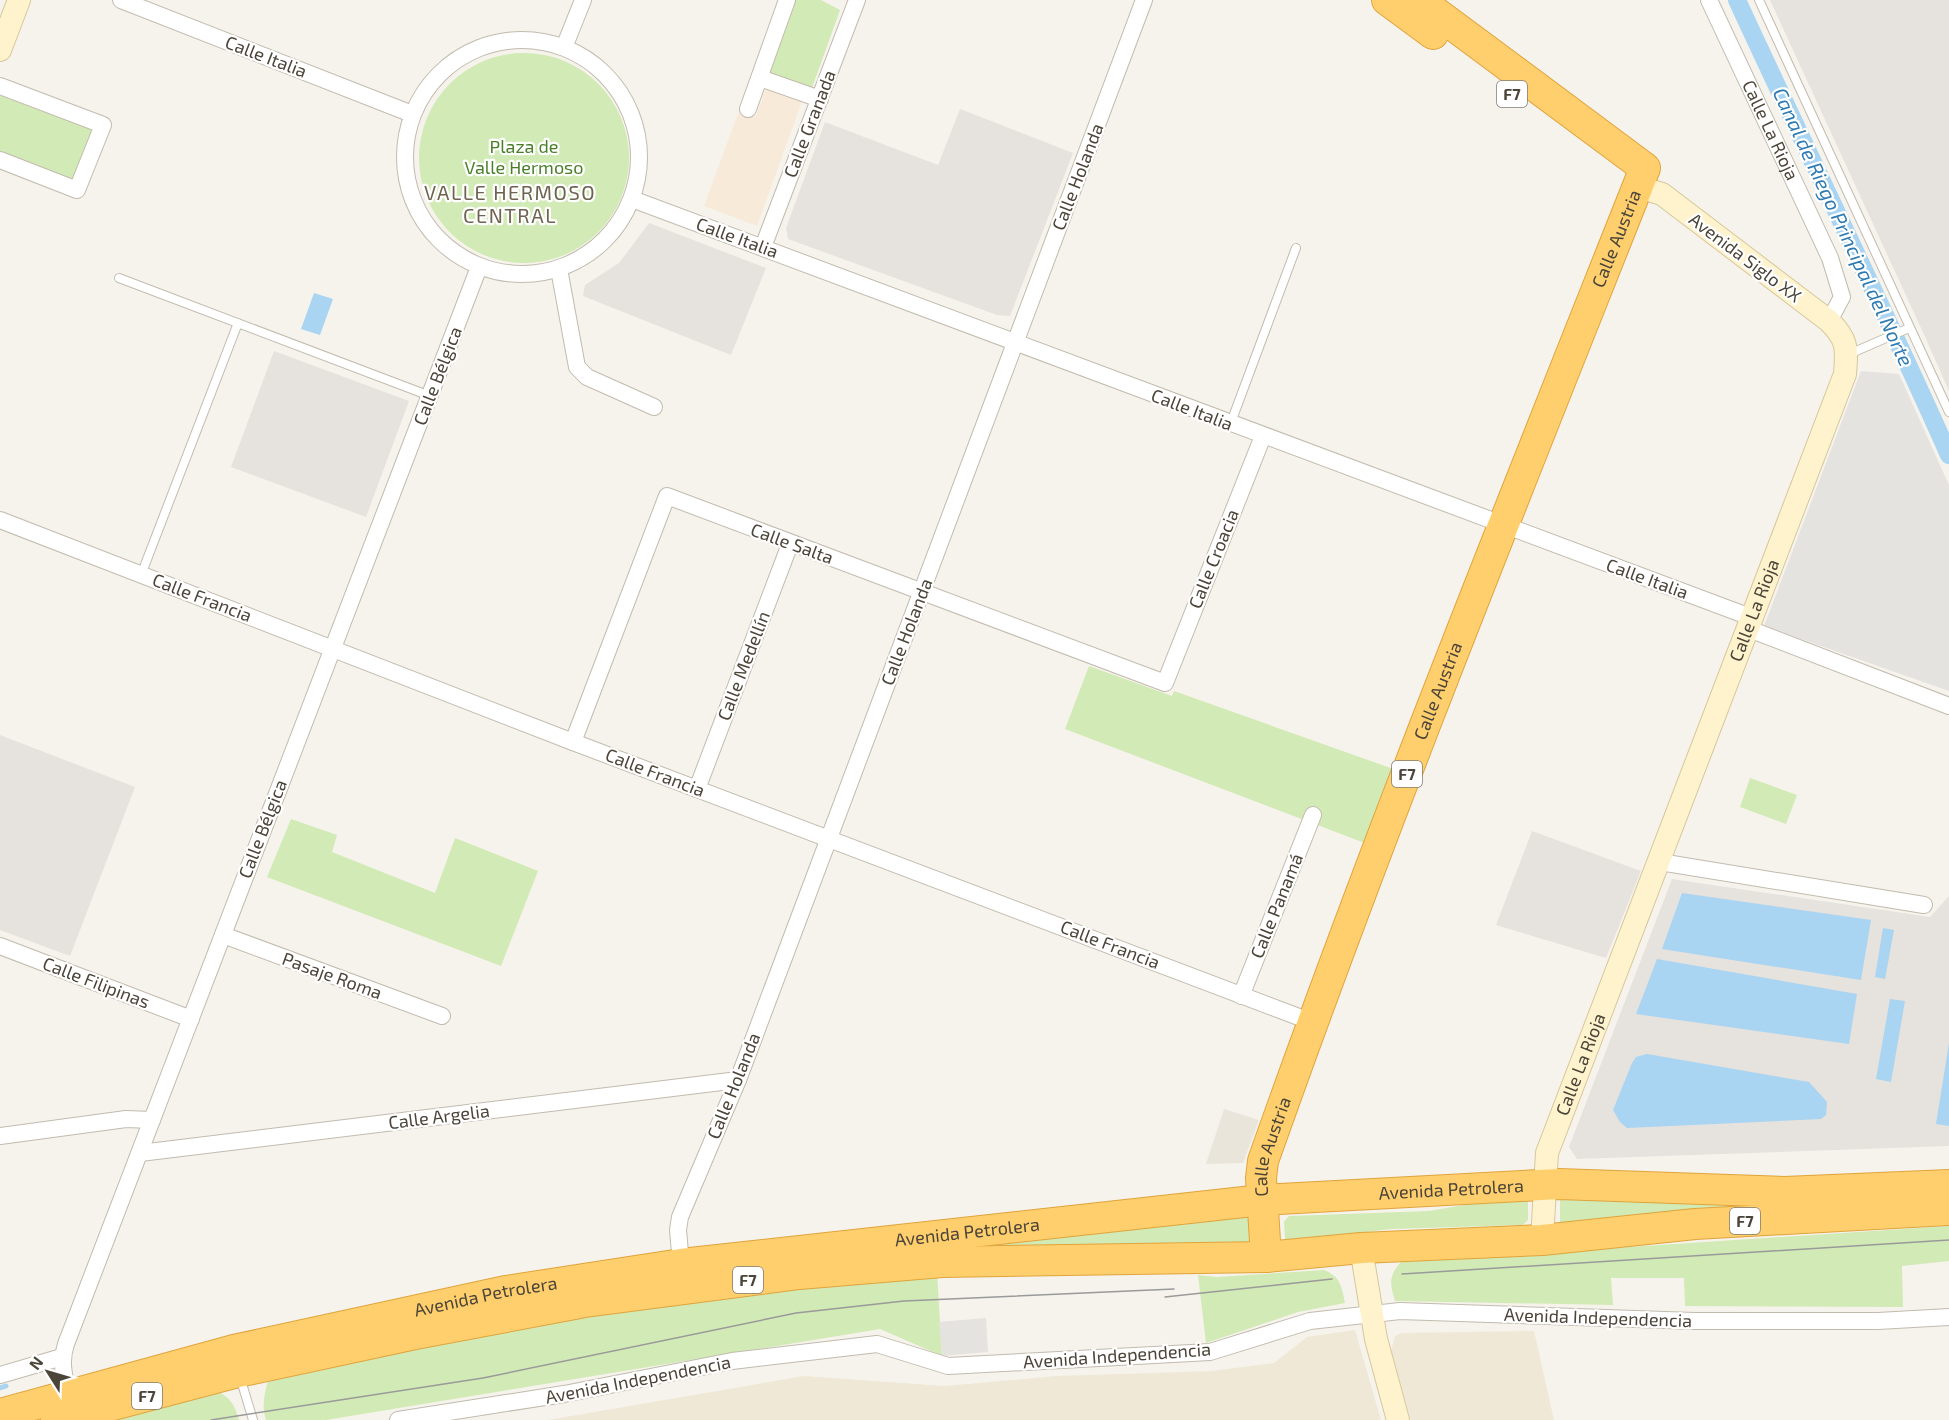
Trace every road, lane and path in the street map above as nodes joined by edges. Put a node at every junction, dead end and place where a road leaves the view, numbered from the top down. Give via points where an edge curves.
1 (19, 0) edge
2 (121, 0) edge
3 (583, 0) edge
4 (787, 0) edge
5 (1144, 0) edge
6 (1387, 0) edge
7 (1419, 0) edge
8 (1709, 0) edge
9 (1759, 0) edge
10 (855, 1) edge
11 (565, 45) junction
12 (0, 50) edge
13 (760, 78) junction
14 (0, 86) edge
15 (820, 99) junction
16 (748, 109) dead end
17 (412, 114) junction
18 (0, 160) edge
19 (1648, 183) junction
20 (632, 200) junction
21 (764, 247) junction
22 (1296, 248) dead end
23 (479, 267) junction
24 (560, 269) junction
25 (119, 278) dead end
26 (1829, 321) junction
27 (238, 323) junction
28 (1905, 330) junction
29 (1015, 343) junction
30 (1847, 355) junction
31 (430, 396) junction
32 (654, 407) dead end
33 (1949, 412) edge
34 (1230, 425) junction
35 (1263, 436) junction
36 (0, 520) edge
37 (1502, 526) junction
38 (790, 544) junction
39 (141, 575) junction
40 (922, 591) junction
41 (1751, 624) junction
42 (332, 649) junction
43 (1165, 683) joint
44 (1949, 706) edge
45 (573, 742) junction
46 (697, 789) junction
47 (1313, 815) dead end
48 (830, 838) junction
49 (1660, 862) junction
50 (1924, 905) dead end
51 (223, 935) junction
52 (0, 946) edge
53 (1242, 996) junction
54 (442, 1016) dead end
55 (191, 1019) junction
56 (1312, 1022) junction
57 (738, 1080) junction
58 (152, 1120) junction
59 (0, 1136) edge
60 (140, 1153) junction
61 (1545, 1185) junction
62 (1949, 1185) edge
63 (1262, 1200) junction
64 (1949, 1210) edge
65 (1542, 1240) junction
66 (1361, 1248) junction
67 (1266, 1257) junction
68 (681, 1264) junction
69 (1373, 1315) junction
70 (1949, 1317) edge
71 (62, 1357) junction
72 (236, 1361) junction
73 (0, 1375) edge
74 (68, 1393) junction
75 (0, 1414) edge
76 (56, 1420) edge
77 (253, 1420) edge
78 (398, 1420) edge
79 (1398, 1420) edge

1 - 12 street
2 - 17 street, Calle Italia
3 - 11 street
4 - 13 street
5 - 29 street, Calle Holanda
6 - 19 highway, Avenida Siglo XX / F7
7 - 19 highway, Avenida Siglo XX / F7
8 - 26 street, Calle La Rioja via 1830,258 1842,297
9 - 28 lane
10 - 15 street, Calle Granada
11 - 17 street via 528,38 491,43 457,59 429,85
11 - 20 street via 594,64 625,102 636,133 639,168
13 - 15 street
13 - 16 street
14 - 18 street via 103,125 77,190
15 - 21 street, Calle Granada
17 - 23 street via 404,155 408,190 432,235
19 - 26 street, Avenida Siglo XX
19 - 37 highway, Calle Austria / F7
20 - 21 street, Calle Italia
20 - 24 street via 619,225 603,242
21 - 29 street, Calle Italia
22 - 34 lane
23 - 24 street via 508,274
23 - 31 street, Calle Bélgica
24 - 32 street via 577,367 587,377
25 - 27 lane
26 - 30 street via 1843,335
27 - 31 lane
27 - 39 lane
28 - 30 lane
28 - 33 lane
29 - 34 street, Calle Italia
29 - 40 street, Calle Holanda
30 - 41 street, Calle La Rioja via 1845,374
31 - 42 street, Calle Bélgica
34 - 35 street, Calle Italia
35 - 37 street, Calle Italia
35 - 43 street, Calle Croacia
36 - 39 street, Calle Francia
37 - 41 street, Calle Italia
37 - 56 highway, Calle Austria / F7
38 - 40 street, Calle Salta
38 - 45 street, Calle Salta via 667,496
38 - 46 street, Calle Medellín
39 - 42 street, Calle Francia
40 - 43 street, Calle Salta
40 - 48 street, Calle Holanda
41 - 44 street, Calle Italia
41 - 49 street, Calle La Rioja
42 - 45 street, Calle Francia
42 - 51 street, Calle Bélgica
45 - 46 street, Calle Francia
46 - 48 street, Calle Francia
47 - 53 street, Calle Panamá
48 - 53 street, Calle Francia
48 - 57 street, Calle Holanda
49 - 50 street
49 - 61 street, Calle La Rioja via 1547,1153
51 - 54 street, Pasaje Roma
51 - 55 street, Calle Bélgica
52 - 55 street, Calle Filipinas
53 - 56 street, Calle Francia
55 - 58 street, Calle Bélgica
56 - 63 highway, Calle Austria / F7 via 1263,1161
57 - 60 street, Calle Argelia
57 - 68 street, Calle Holanda via 680,1217
58 - 59 street via 126,1119
58 - 60 street, Calle Bélgica
60 - 71 street, Calle Bélgica
61 - 62 highway, Avenida Petrolera / F7 via 1785,1192
61 - 63 highway, Avenida Petrolera / F7
61 - 65 street, Calle La Rioja
63 - 67 highway, Calle Austria / F7
63 - 68 highway, Avenida Petrolera / F7
64 - 65 highway, Avenida Petrolera / F7 via 1695,1224
65 - 66 highway, Avenida Petrolera / F7
66 - 67 highway, Avenida Petrolera / F7
66 - 69 street
67 - 72 highway, Avenida Petrolera / F7 via 942,1262 788,1275 585,1302 415,1334
68 - 72 highway, Avenida Petrolera / F7 via 506,1291
69 - 70 street, Avenida Independencia via 1400,1311 1695,1321
69 - 78 street, Avenida Independencia via 1310,1322 1210,1352 948,1366 877,1344 732,1361 564,1394
69 - 79 street
71 - 73 street
71 - 74 street
72 - 74 highway, Avenida Petrolera / F7
72 - 76 highway, Avenida Petrolera / F7
72 - 77 lane
74 - 75 highway, Avenida Petrolera / F7

